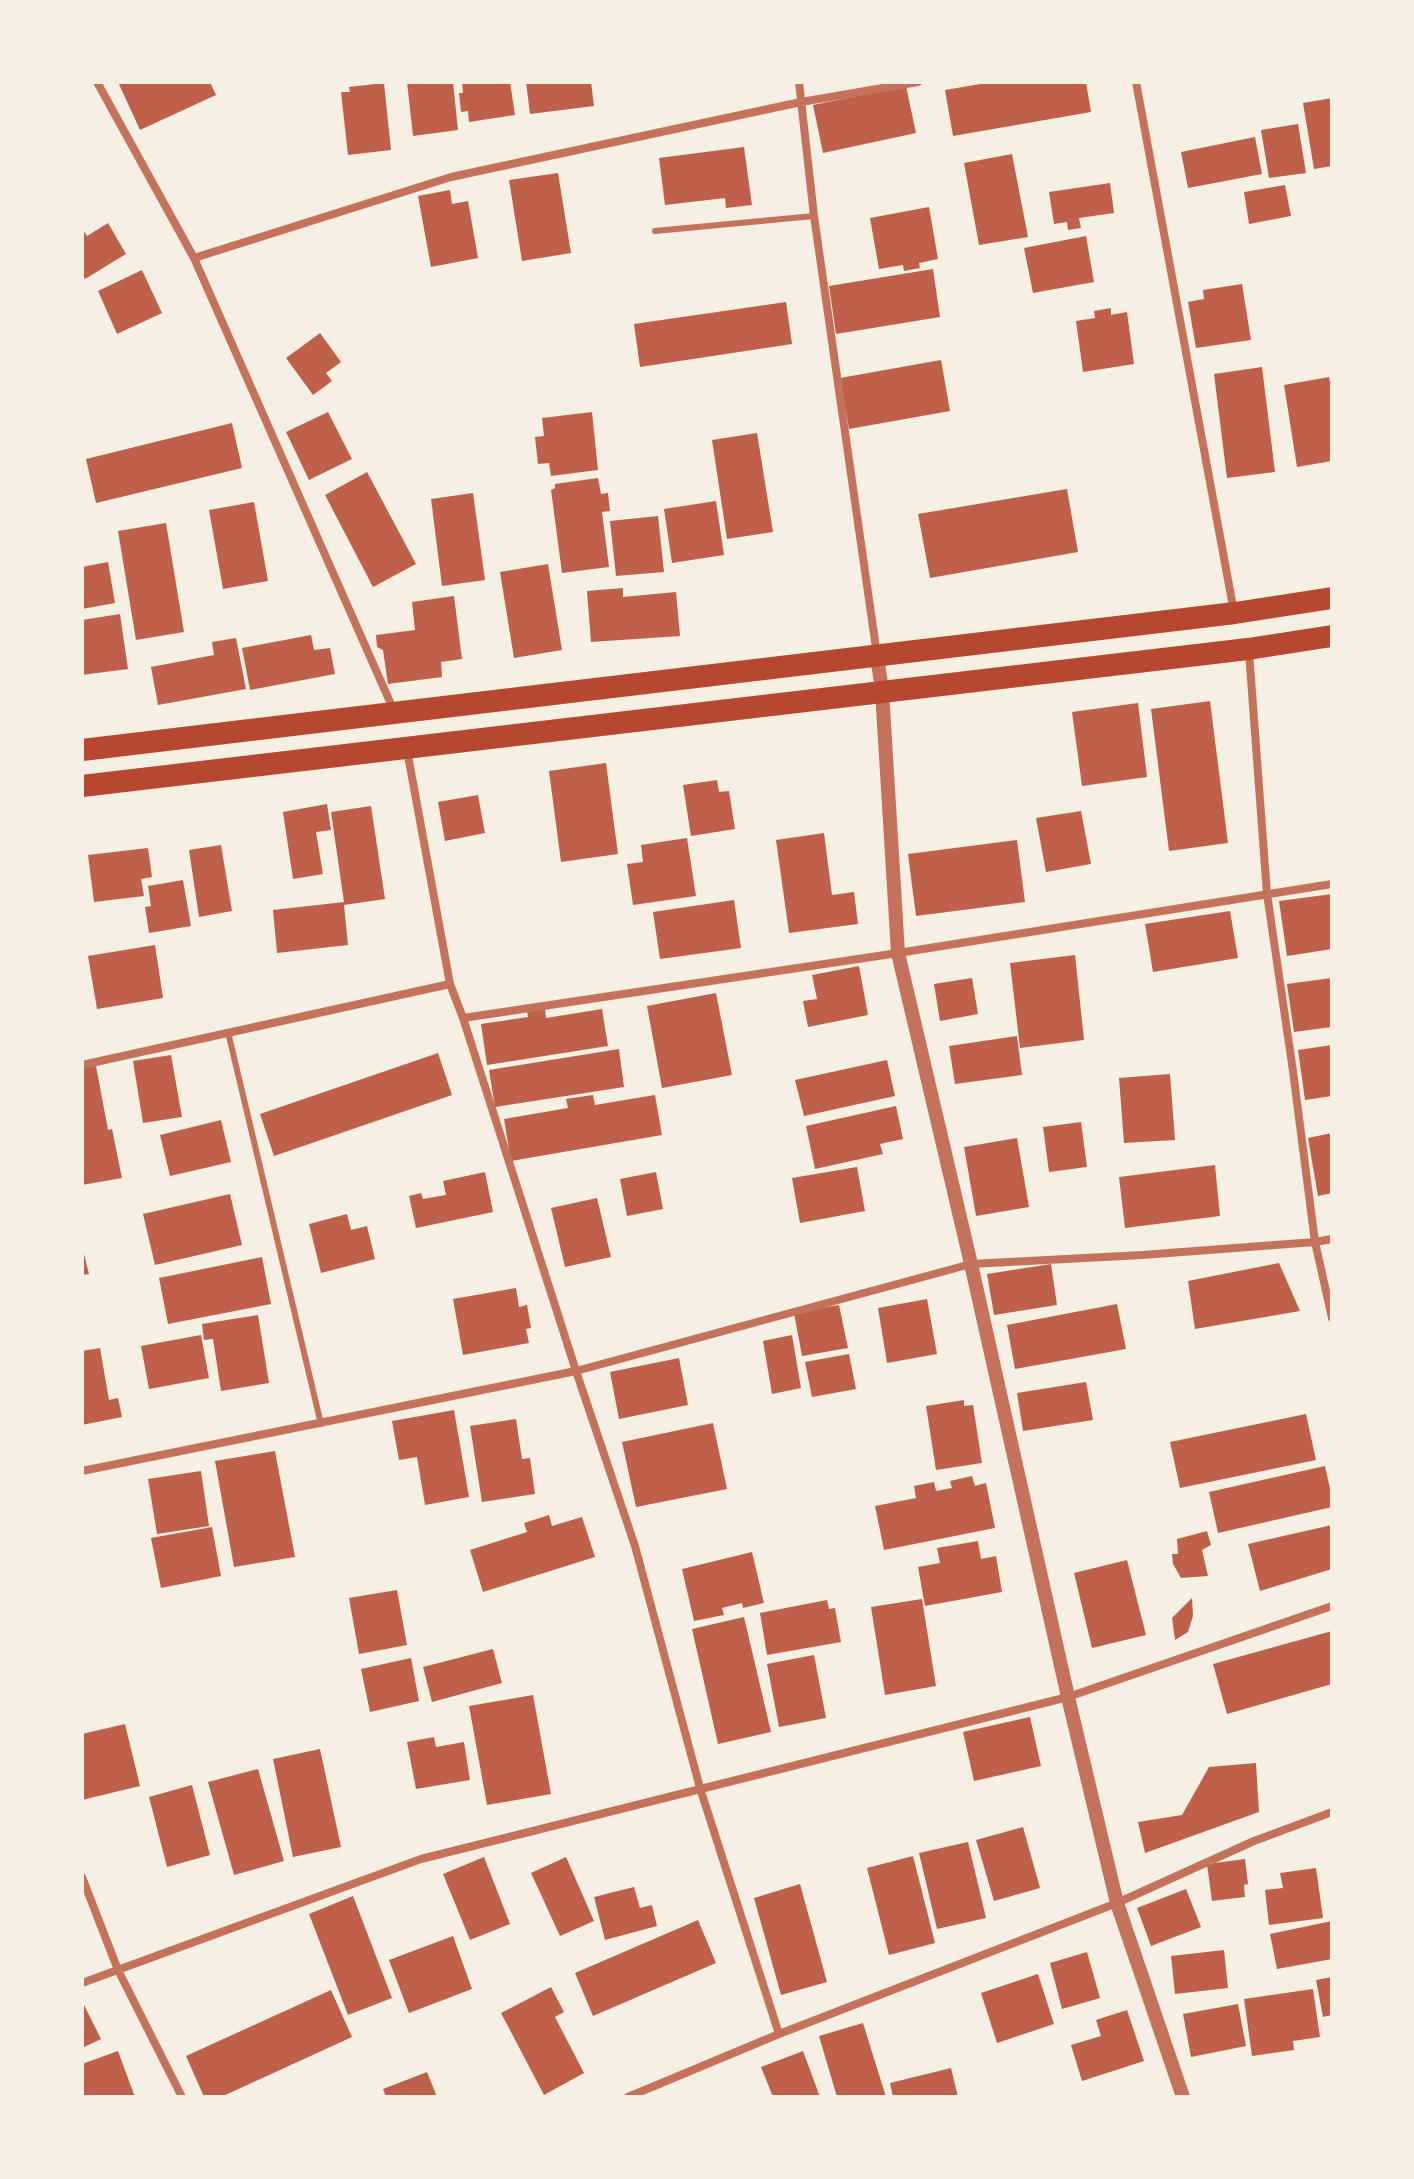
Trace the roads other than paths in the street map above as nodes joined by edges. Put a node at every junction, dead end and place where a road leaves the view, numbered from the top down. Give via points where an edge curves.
1 (97, 82) edge
2 (799, 82) edge
3 (918, 82) edge
4 (1136, 82) edge
5 (801, 102) junction
6 (814, 216) junction
7 (655, 231) dead end
8 (194, 258) junction
9 (1332, 598) edge
10 (1235, 613) junction
11 (1332, 636) edge
12 (1248, 649) junction
13 (877, 655) junction
14 (882, 691) junction
15 (394, 712) junction
16 (406, 747) junction
17 (82, 750) edge
18 (82, 786) edge
19 (1332, 884) edge
20 (1267, 894) junction
21 (898, 953) junction
22 (450, 984) junction
23 (463, 1018) junction
24 (228, 1032) junction
25 (82, 1065) edge
26 (1332, 1239) edge
27 (1315, 1242) junction
28 (971, 1264) junction
29 (1332, 1318) edge
30 (576, 1371) junction
31 (321, 1424) junction
32 (82, 1471) edge
33 (1332, 1606) edge
34 (1068, 1697) junction
35 (700, 1788) junction
36 (1332, 1812) edge
37 (82, 1877) edge
38 (1117, 1903) junction
39 (118, 1970) junction
40 (82, 1983) edge
41 (779, 2034) junction
42 (644, 2094) edge
43 (182, 2097) edge
44 (628, 2097) edge
45 (1183, 2097) edge

1 - 8 street
2 - 5 street
3 - 5 street
4 - 10 street
5 - 6 street
5 - 8 street via 451,177
6 - 7 lane
6 - 13 street
8 - 15 street
9 - 10 highway
10 - 13 highway
11 - 12 highway
12 - 14 highway
12 - 20 street
13 - 14 street
13 - 15 highway
14 - 16 highway
14 - 21 street
15 - 17 highway
16 - 18 highway
16 - 22 street
19 - 20 street
20 - 21 street
20 - 27 street
21 - 23 street
21 - 28 street
22 - 23 street
22 - 24 street
23 - 30 street
24 - 25 street
24 - 31 lane
26 - 27 street
27 - 28 street
27 - 29 street
28 - 30 street
28 - 34 street
30 - 31 street
30 - 35 street via 635,1546
31 - 32 street
33 - 34 street
34 - 35 street
34 - 38 street
35 - 39 street via 421,1859
35 - 41 street
36 - 38 street
37 - 39 street
38 - 41 street
38 - 45 street
39 - 40 street
39 - 43 street
41 - 42 street
42 - 44 street

